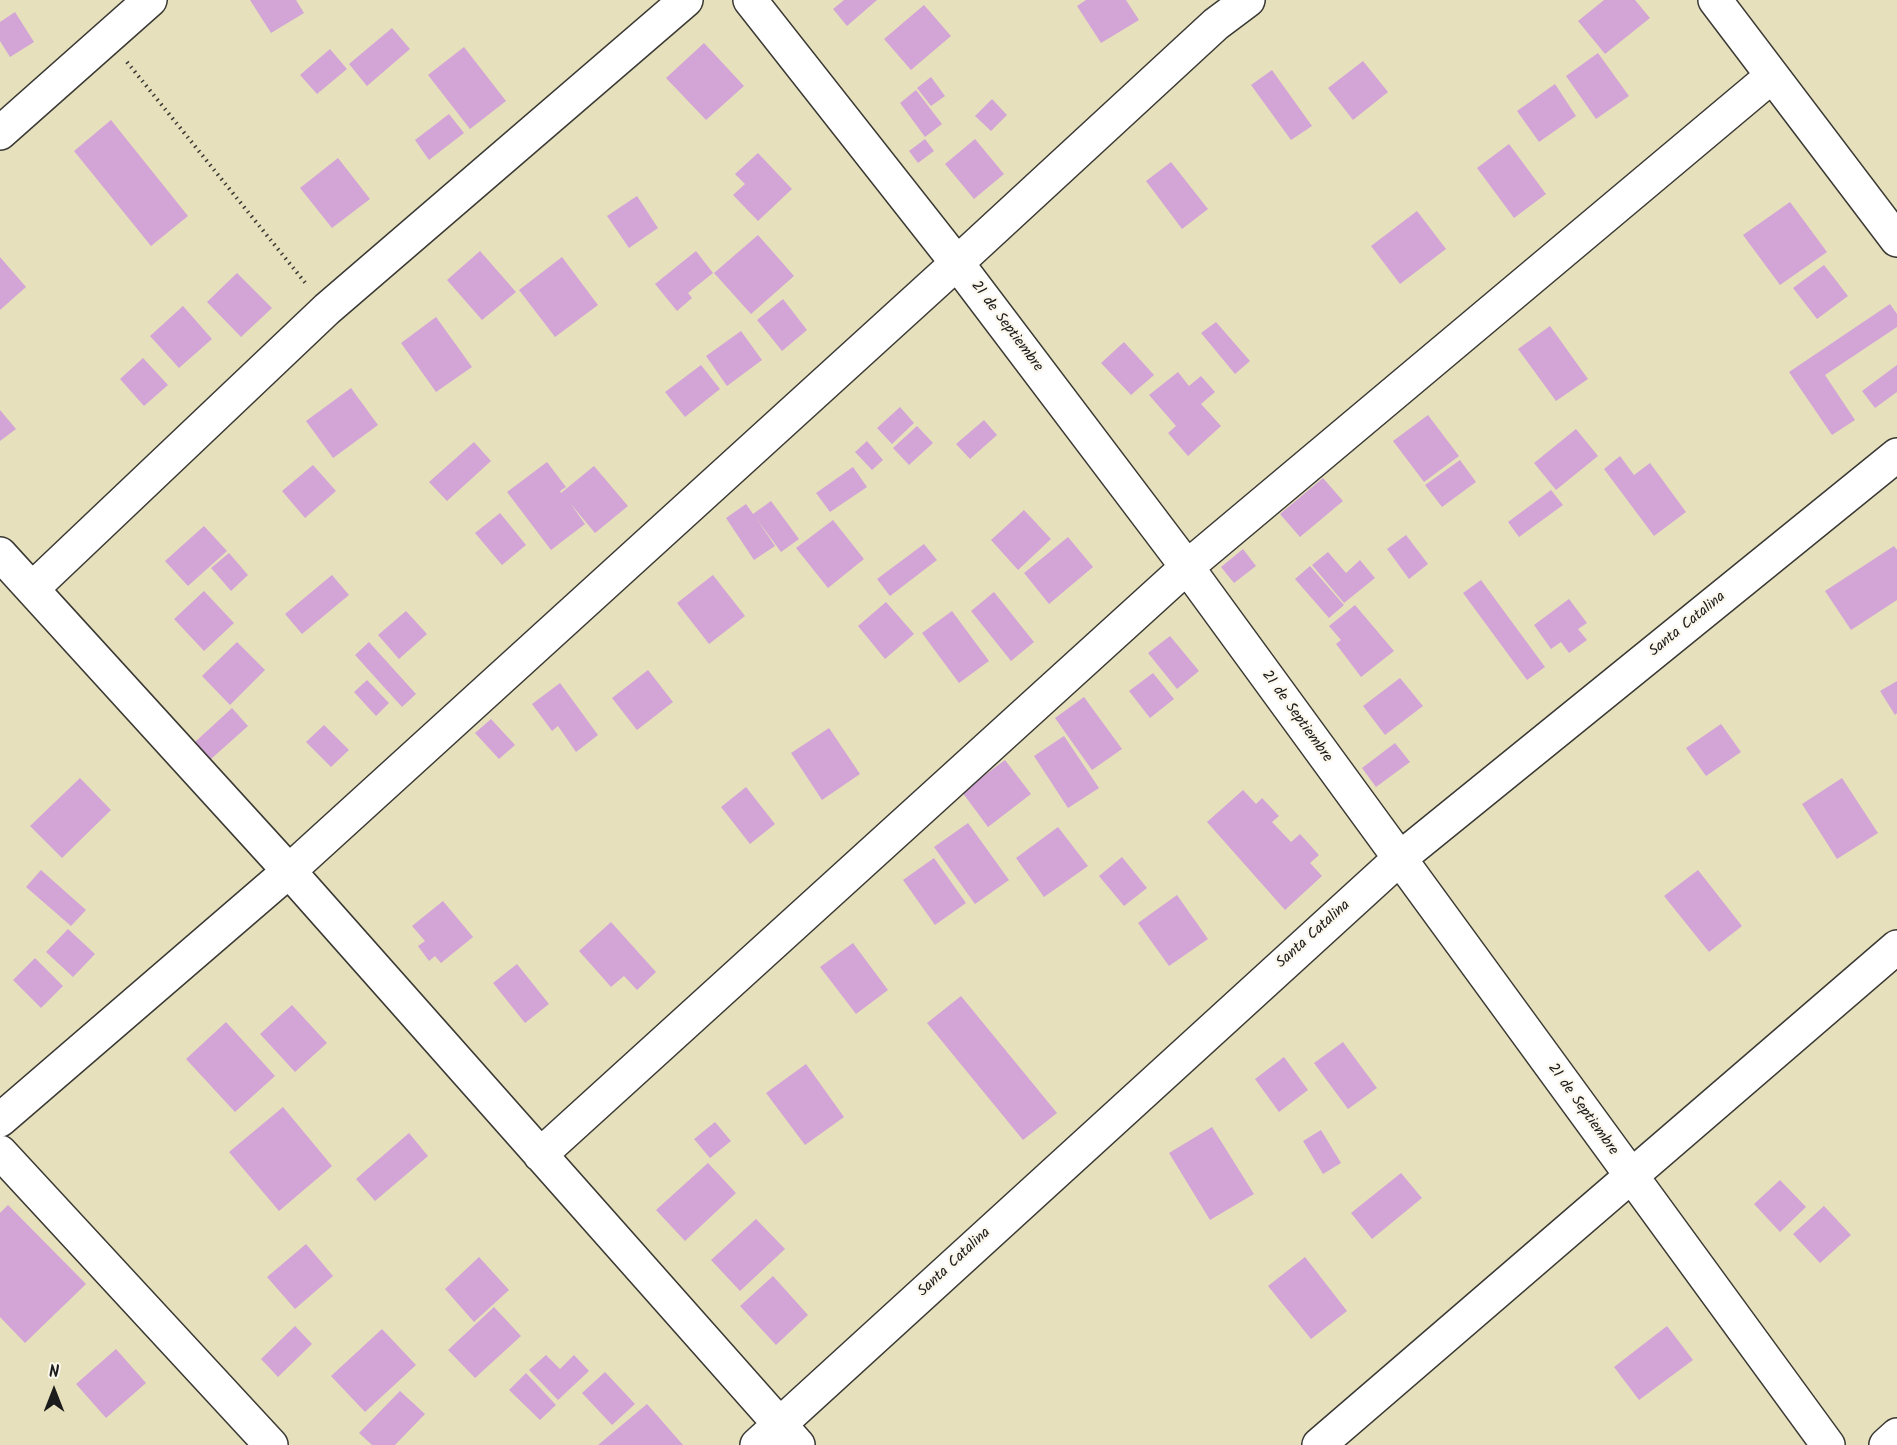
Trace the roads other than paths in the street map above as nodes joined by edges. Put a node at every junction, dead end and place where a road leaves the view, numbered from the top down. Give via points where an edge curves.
1 (150, 0) edge
2 (686, 0) edge
3 (750, 0) edge
4 (1248, 0) edge
5 (1715, 0) edge
6 (1772, 76) junction
7 (0, 133) edge
8 (1897, 240) edge
9 (957, 263) junction
10 (1897, 455) edge
11 (0, 554) edge
12 (1187, 567) junction
13 (32, 589) junction
14 (1399, 858) junction
15 (289, 871) junction
16 (1897, 946) edge
17 (0, 1120) edge
18 (0, 1152) edge
19 (540, 1155) junction
20 (1631, 1176) junction
21 (1897, 1435) edge
22 (778, 1438) edge
23 (271, 1445) edge
24 (1319, 1445) edge
25 (1828, 1445) edge
26 (1886, 1445) edge

1 - 7 street
2 - 13 street via 327,309
3 - 9 street, 21 de Septiembre
4 - 9 street via 1216,24
5 - 6 street
6 - 8 street
6 - 12 street
9 - 12 street, 21 de Septiembre
9 - 15 street
10 - 14 street, Santa Catalina
11 - 13 street
12 - 14 street, 21 de Septiembre
12 - 19 street
13 - 15 street
14 - 20 street, 21 de Septiembre
14 - 22 street, Santa Catalina
15 - 17 street
15 - 19 street
16 - 20 street
18 - 23 street
19 - 22 street
20 - 24 street
20 - 25 street, 21 de Septiembre
21 - 26 street

